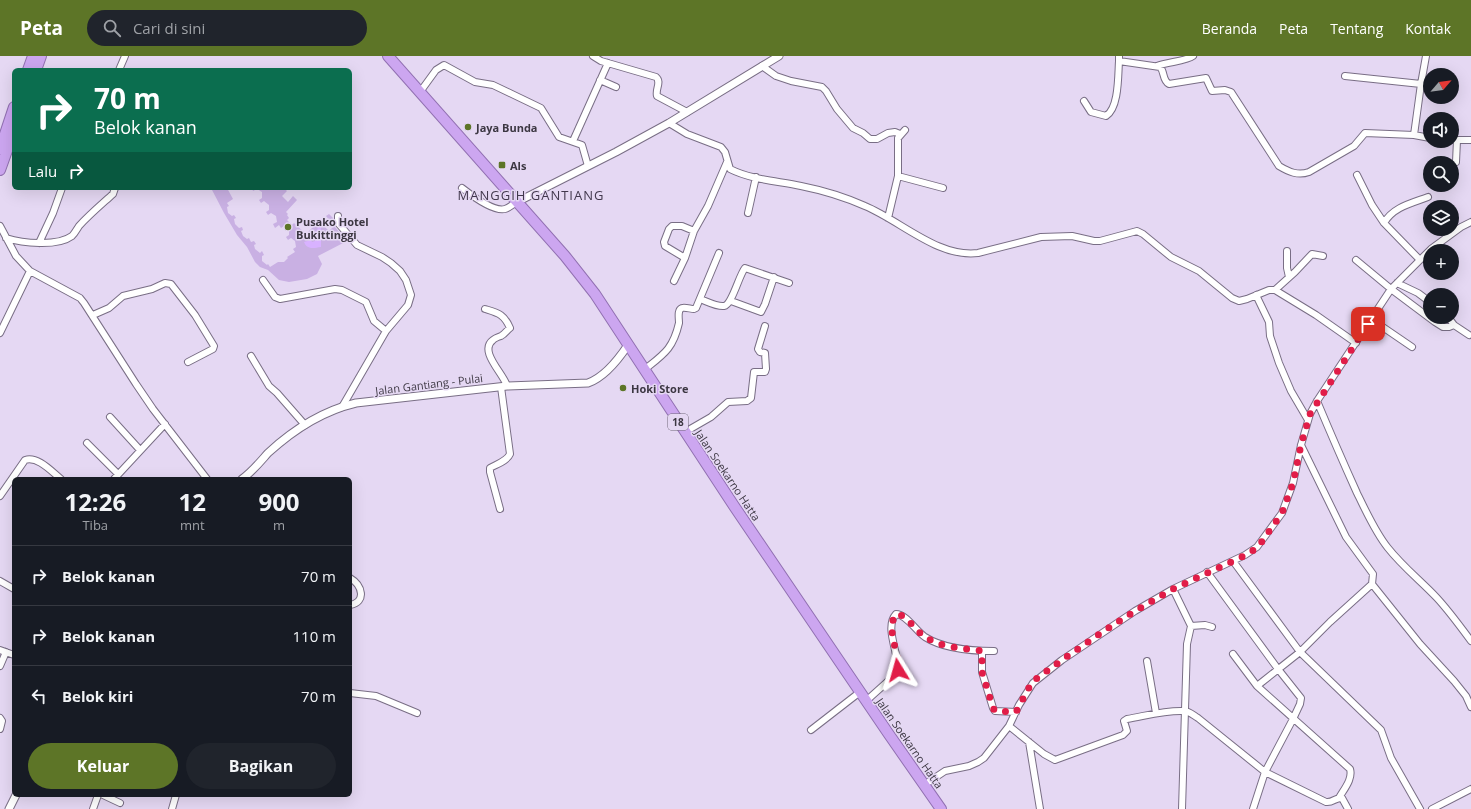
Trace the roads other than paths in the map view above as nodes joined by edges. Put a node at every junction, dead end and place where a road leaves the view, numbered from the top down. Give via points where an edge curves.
1 (33, 56) edge
2 (42, 56) edge
3 (125, 56) edge
4 (388, 56) edge
5 (593, 56) edge
6 (779, 56) edge
7 (1193, 56) edge
8 (1426, 56) edge
9 (1119, 59) edge
10 (608, 63) junction
11 (762, 66) junction
12 (1157, 66) junction
13 (29, 68) edge
14 (37, 68) edge
15 (121, 68) edge
16 (1345, 76) dead end
17 (600, 80) junction
18 (1420, 84) junction
19 (616, 87) dead end
20 (420, 92) junction
21 (1084, 101) dead end
22 (687, 112) junction
23 (12, 116) edge
24 (669, 123) junction
25 (1414, 135) junction
26 (12, 137) edge
27 (1423, 137) edge
28 (1459, 140) edge
29 (1471, 140) edge
30 (573, 141) junction
31 (0, 149) edge
32 (727, 162) junction
33 (588, 166) junction
34 (0, 170) edge
35 (1357, 175) dead end
36 (898, 176) junction
37 (756, 177) junction
38 (462, 188) dead end
39 (942, 188) dead end
40 (61, 190) edge
41 (114, 190) edge
42 (1428, 197) dead end
43 (517, 202) junction
44 (748, 213) dead end
45 (338, 216) dead end
46 (888, 218) junction
47 (1471, 222) edge
48 (1384, 223) junction
49 (0, 226) edge
50 (694, 231) junction
51 (6, 238) junction
52 (39, 243) junction
53 (1287, 252) dead end
54 (719, 253) dead end
55 (1323, 256) dead end
56 (685, 258) junction
57 (1356, 260) dead end
58 (1420, 260) junction
59 (30, 271) junction
60 (774, 277) junction
61 (1289, 277) junction
62 (264, 280) dead end
63 (674, 281) dead end
64 (789, 283) dead end
65 (1397, 283) junction
66 (1391, 289) junction
67 (1275, 290) junction
68 (1256, 295) junction
69 (1423, 297) edge
70 (700, 299) junction
71 (731, 301) junction
72 (485, 309) dead end
73 (93, 315) junction
74 (1371, 319) junction
75 (1454, 325) joint
76 (765, 326) dead end
77 (386, 331) junction
78 (0, 334) edge
79 (1469, 335) dead end
80 (1356, 343) junction
81 (628, 345) junction
82 (1412, 347) dead end
83 (251, 356) dead end
84 (188, 362) dead end
85 (644, 370) junction
86 (504, 387) junction
87 (1317, 401) junction
88 (342, 406) junction
89 (110, 417) dead end
90 (1308, 420) junction
91 (165, 424) junction
92 (305, 425) junction
93 (684, 432) junction
94 (87, 443) dead end
95 (1301, 445) junction
96 (140, 450) junction
97 (13, 477) edge
98 (59, 477) edge
99 (116, 477) edge
100 (205, 477) edge
101 (244, 477) edge
102 (12, 479) edge
103 (0, 496) edge
104 (500, 509) dead end
105 (1233, 561) junction
106 (1207, 572) junction
107 (352, 579) edge
108 (0, 581) edge
109 (1372, 584) junction
110 (12, 588) edge
111 (1173, 589) junction
112 (352, 605) edge
113 (1191, 626) junction
114 (1212, 627) dead end
115 (1471, 641) edge
116 (0, 650) edge
117 (982, 651) junction
118 (994, 651) dead end
119 (6, 652) junction
120 (1300, 652) junction
121 (12, 654) edge
122 (1233, 654) dead end
123 (1147, 661) dead end
124 (0, 666) edge
125 (1278, 668) junction
126 (1257, 686) junction
127 (860, 692) junction
128 (352, 693) edge
129 (866, 701) junction
130 (1471, 707) edge
131 (1184, 711) junction
132 (1016, 712) junction
133 (417, 713) dead end
134 (1156, 713) junction
135 (0, 718) edge
136 (1293, 719) junction
137 (1009, 726) junction
138 (0, 729) edge
139 (811, 730) dead end
140 (1029, 742) junction
141 (1264, 772) junction
142 (924, 785) junction
143 (1471, 789) edge
144 (15, 797) edge
145 (97, 797) edge
146 (107, 797) edge
147 (175, 797) edge
148 (1339, 798) junction
149 (120, 804) dead end
150 (1328, 806) edge
151 (9, 809) edge
152 (93, 809) edge
153 (172, 809) edge
154 (941, 809) edge
155 (1040, 809) edge
156 (1182, 809) edge
157 (1253, 809) edge
158 (1348, 809) edge
159 (1420, 809) edge
160 (1432, 809) edge

1 - 13 highway
2 - 14 highway
3 - 15 street
4 - 20 highway, Jalan Soekarno Hatta / 18
5 - 10 street
6 - 11 street
7 - 12 street
8 - 18 street
9 - 12 street
9 - 21 street via 1115,98 1110,114 1106,116 1091,112
10 - 17 street
10 - 22 street via 656,77 659,82 657,96
11 - 22 street
11 - 36 street via 776,76 822,87 854,128 870,138 877,139 888,133 903,132 898,138
12 - 25 street via 1162,68 1164,80 1168,84 1206,78 1212,91 1231,92 1279,166 1287,171 1299,174 1309,172 1354,146 1365,133
16 - 18 street
17 - 19 street
17 - 30 street
18 - 25 street
20 - 30 street via 439,67 446,65 475,82 492,85 542,108 559,137
20 - 43 highway, Jalan Soekarno Hatta / 18
22 - 24 street
23 - 31 highway
24 - 32 street via 687,134 721,147
24 - 33 street
25 - 27 street
26 - 34 highway
28 - 29 street
30 - 33 street via 582,145
32 - 37 street via 736,172
32 - 50 street
33 - 43 street
35 - 48 street
36 - 39 street
36 - 46 street
37 - 44 street
37 - 46 street via 821,191 865,205
38 - 43 street via 486,204 502,209
40 - 52 street
41 - 52 street via 73,235 57,242
42 - 48 street via 1402,207 1392,213
43 - 81 highway, Jalan Soekarno Hatta / 18 via 591,289
45 - 77 street via 338,223 357,245 391,263 400,271 410,289 408,305
46 - 68 street via 929,241 968,254 1040,237 1072,236 1100,241 1137,231 1172,257 1199,271 1232,298 1239,301
47 - 58 street via 1439,242
48 - 58 street
49 - 51 street
50 - 56 street
50 - 56 street via 672,226 664,242 665,246
51 - 52 street via 18,242
51 - 59 street via 16,256
53 - 61 street
54 - 70 street
55 - 61 street via 1312,254
56 - 63 street
57 - 66 street
58 - 65 street
59 - 73 street via 80,298
59 - 78 street
60 - 64 street
60 - 71 street via 745,268
60 - 71 street via 761,312
61 - 67 street
62 - 77 street via 275,297 280,299 342,290 366,302 374,321
65 - 66 street
65 - 69 street
66 - 74 street
66 - 75 street via 1443,327
67 - 68 street
67 - 80 street
68 - 90 street via 1269,322 1270,336 1290,391
70 - 71 street via 722,306
70 - 85 street via 696,308 680,309 679,322 666,353
72 - 86 street via 501,314 510,328 491,340 488,347 489,356 502,375
73 - 84 street via 109,308 127,294 152,290 165,283 171,284 195,315 214,346 213,349
73 - 91 street via 136,384
74 - 80 street
74 - 82 street
75 - 79 street
76 - 93 street via 758,350 765,353 766,369 765,372 754,372 751,398 747,401 728,402 711,417
77 - 88 street
80 - 87 street
81 - 85 highway, Jalan Soekarno Hatta / 18
81 - 86 street, Jalan Gantiang - Pulai via 613,365 594,380
83 - 92 street via 269,386
85 - 93 highway, Jalan Soekarno Hatta / 18
86 - 88 street, Jalan Gantiang - Pulai
86 - 104 street via 510,457 490,468
87 - 90 street
87 - 115 street via 1364,508 1383,542 1400,563 1437,598
88 - 92 street, Jalan Gantiang - Pulai
89 - 96 street
90 - 95 street
91 - 96 street
91 - 100 street
92 - 101 street, Jalan Gantiang - Pulai via 291,434
93 - 127 highway, Jalan Soekarno Hatta / 18
94 - 99 street
95 - 105 street via 1293,483 1282,513 1258,547
95 - 109 street via 1346,537 1373,574
96 - 99 street
97 - 98 street via 25,460 30,459 40,462
102 - 103 street
105 - 106 street
105 - 120 street
106 - 111 street
106 - 125 street
107 - 112 street via 360,586 361,594 358,601
108 - 110 street
109 - 120 street
109 - 130 street via 1420,644 1454,681
111 - 113 street
111 - 132 street via 1129,615 1032,682
113 - 114 street
113 - 131 street via 1187,644
116 - 119 street
117 - 118 street
117 - 129 street via 934,642 924,636 904,616 896,614 892,621 892,630 898,670
117 - 132 street via 982,672 993,708 995,711
119 - 121 street
119 - 124 street
120 - 125 street
120 - 159 street via 1381,730 1391,758
122 - 126 street
123 - 134 street
125 - 126 street
125 - 136 street via 1301,698
126 - 136 street
127 - 129 highway, Jalan Soekarno Hatta / 18
127 - 139 street
128 - 133 street via 376,696
129 - 142 highway, Jalan Soekarno Hatta / 18
131 - 134 street
131 - 141 street via 1198,718
131 - 156 street
132 - 137 street
134 - 140 street via 1127,719 1124,721 1127,730 1124,735 1060,759 1048,757
135 - 138 street
136 - 141 street
136 - 148 street via 1350,769 1350,778
137 - 140 street
137 - 142 street via 984,758 946,771
140 - 155 street
141 - 150 street
141 - 157 street
142 - 154 highway, Jalan Soekarno Hatta / 18
143 - 160 street
144 - 151 street
145 - 152 street
146 - 149 street
147 - 153 street
148 - 150 street
148 - 158 street via 1344,800

